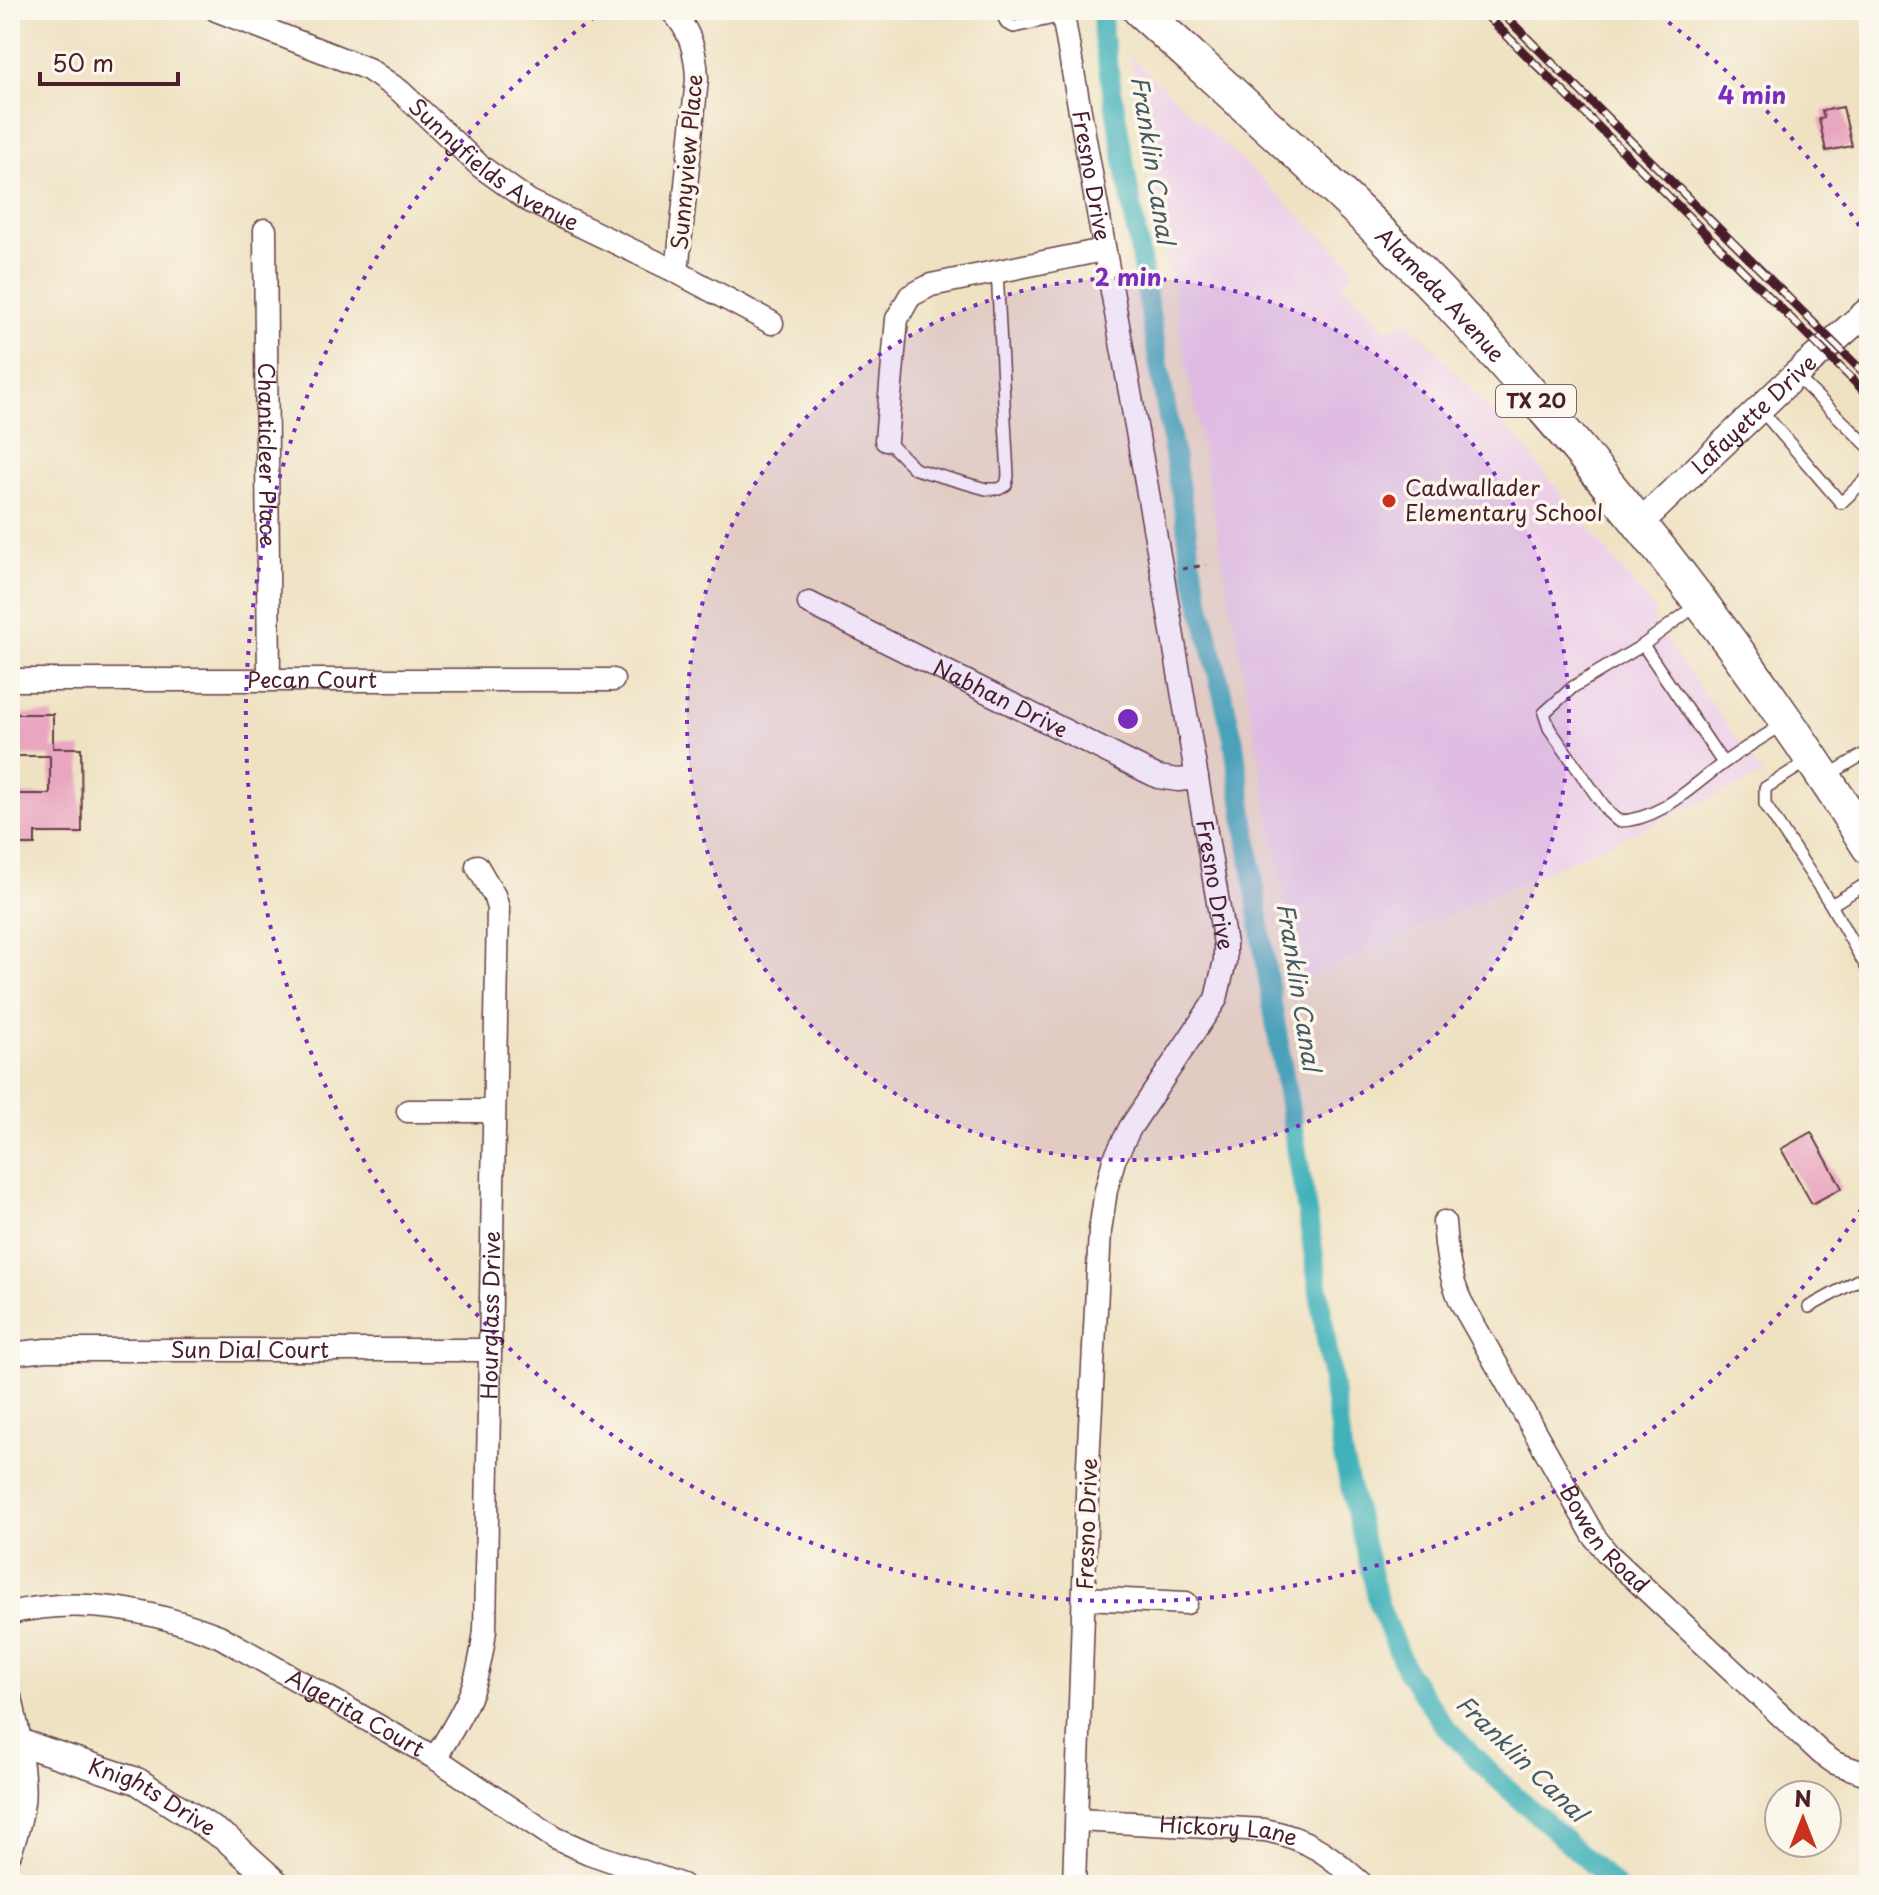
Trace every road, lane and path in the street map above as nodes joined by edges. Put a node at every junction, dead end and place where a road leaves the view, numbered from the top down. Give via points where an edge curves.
1 (216, 10) edge
2 (671, 10) edge
3 (1000, 10) edge
4 (1140, 10) edge
5 (1062, 13) edge
6 (265, 230) dead end
7 (1103, 250) junction
8 (997, 271) junction
9 (677, 272) junction
10 (1869, 310) edge
11 (772, 323) dead end
12 (1795, 375) junction
13 (1760, 409) junction
14 (886, 440) joint
15 (1869, 447) edge
16 (1869, 476) edge
17 (1641, 522) junction
18 (1206, 565) dead end
19 (1176, 570) dead end
20 (1701, 602) junction
21 (809, 603) dead end
22 (1643, 645) junction
23 (269, 678) junction
24 (10, 680) edge
25 (613, 680) dead end
26 (1787, 722) junction
27 (1869, 751) edge
28 (1723, 763) junction
29 (1818, 768) junction
30 (1197, 778) junction
31 (1869, 847) edge
32 (477, 866) dead end
33 (1869, 882) edge
34 (1831, 905) junction
35 (1869, 972) edge
36 (408, 1111) dead end
37 (494, 1111) junction
38 (1444, 1222) dead end
39 (1869, 1274) edge
40 (1809, 1307) dead end
41 (490, 1350) junction
42 (10, 1354) edge
43 (1085, 1598) junction
44 (1186, 1603) dead end
45 (10, 1613) edge
46 (10, 1702) edge
47 (14, 1740) edge
48 (435, 1758) junction
49 (1869, 1775) edge
50 (1077, 1820) junction
51 (10, 1853) edge
52 (278, 1885) edge
53 (682, 1885) edge
54 (1074, 1885) edge
55 (1363, 1885) edge

1 - 9 street, Sunnyfields Avenue via 368,69 400,91 503,184
2 - 9 street, Sunnyview Place via 691,38 697,79
3 - 5 lane via 1014,27
4 - 17 main road, Alameda Avenue / TX 20 via 1443,297
5 - 7 street, Fresno Drive
6 - 23 street, Chanticleer Place
7 - 8 street
7 - 30 street, Fresno Drive
8 - 14 street via 931,285 905,302 895,328
8 - 14 lane via 1006,485 986,489 915,469
9 - 11 street, Sunnyfields Avenue
10 - 12 street, Lafayette Drive
12 - 13 street, Lafayette Drive
12 - 15 lane
13 - 16 lane via 1841,503
13 - 17 street, Lafayette Drive
17 - 20 main road, Alameda Avenue / TX 20
18 - 19 path
20 - 22 lane
20 - 26 main road, Alameda Avenue / TX 20
21 - 30 street, Nabhan Drive via 1158,777
22 - 28 lane
22 - 28 lane via 1573,687 1544,713 1549,728 1618,821 1657,812
23 - 24 street, Pecan Court
23 - 25 street, Pecan Court
26 - 28 lane
26 - 29 main road, Alameda Avenue / TX 20
27 - 29 lane
29 - 31 main road, Alameda Avenue / TX 20
29 - 34 lane via 1765,788 1765,804
30 - 43 street, Fresno Drive via 1225,961 1216,999 1130,1128 1106,1190 1099,1246
32 - 37 street, Hourglass Drive via 498,908
33 - 34 lane
34 - 35 lane
36 - 37 street
37 - 41 street, Hourglass Drive
38 - 49 street, Bowen Road via 1446,1253 1461,1302 1601,1544 1822,1754
39 - 40 lane
41 - 42 street, Sun Dial Court
41 - 48 street, Hourglass Drive via 481,1661 465,1711
43 - 44 street
43 - 50 street, Fresno Drive
45 - 48 street, Algerita Court via 97,1606 182,1622 219,1636
46 - 47 street
47 - 51 street via 25,1776 24,1805
47 - 52 street, Knights Drive via 137,1781 227,1839
48 - 53 street, Algerita Court via 555,1838
50 - 54 street, Fresno Drive
50 - 55 street, Hickory Lane via 1289,1834 1321,1849

